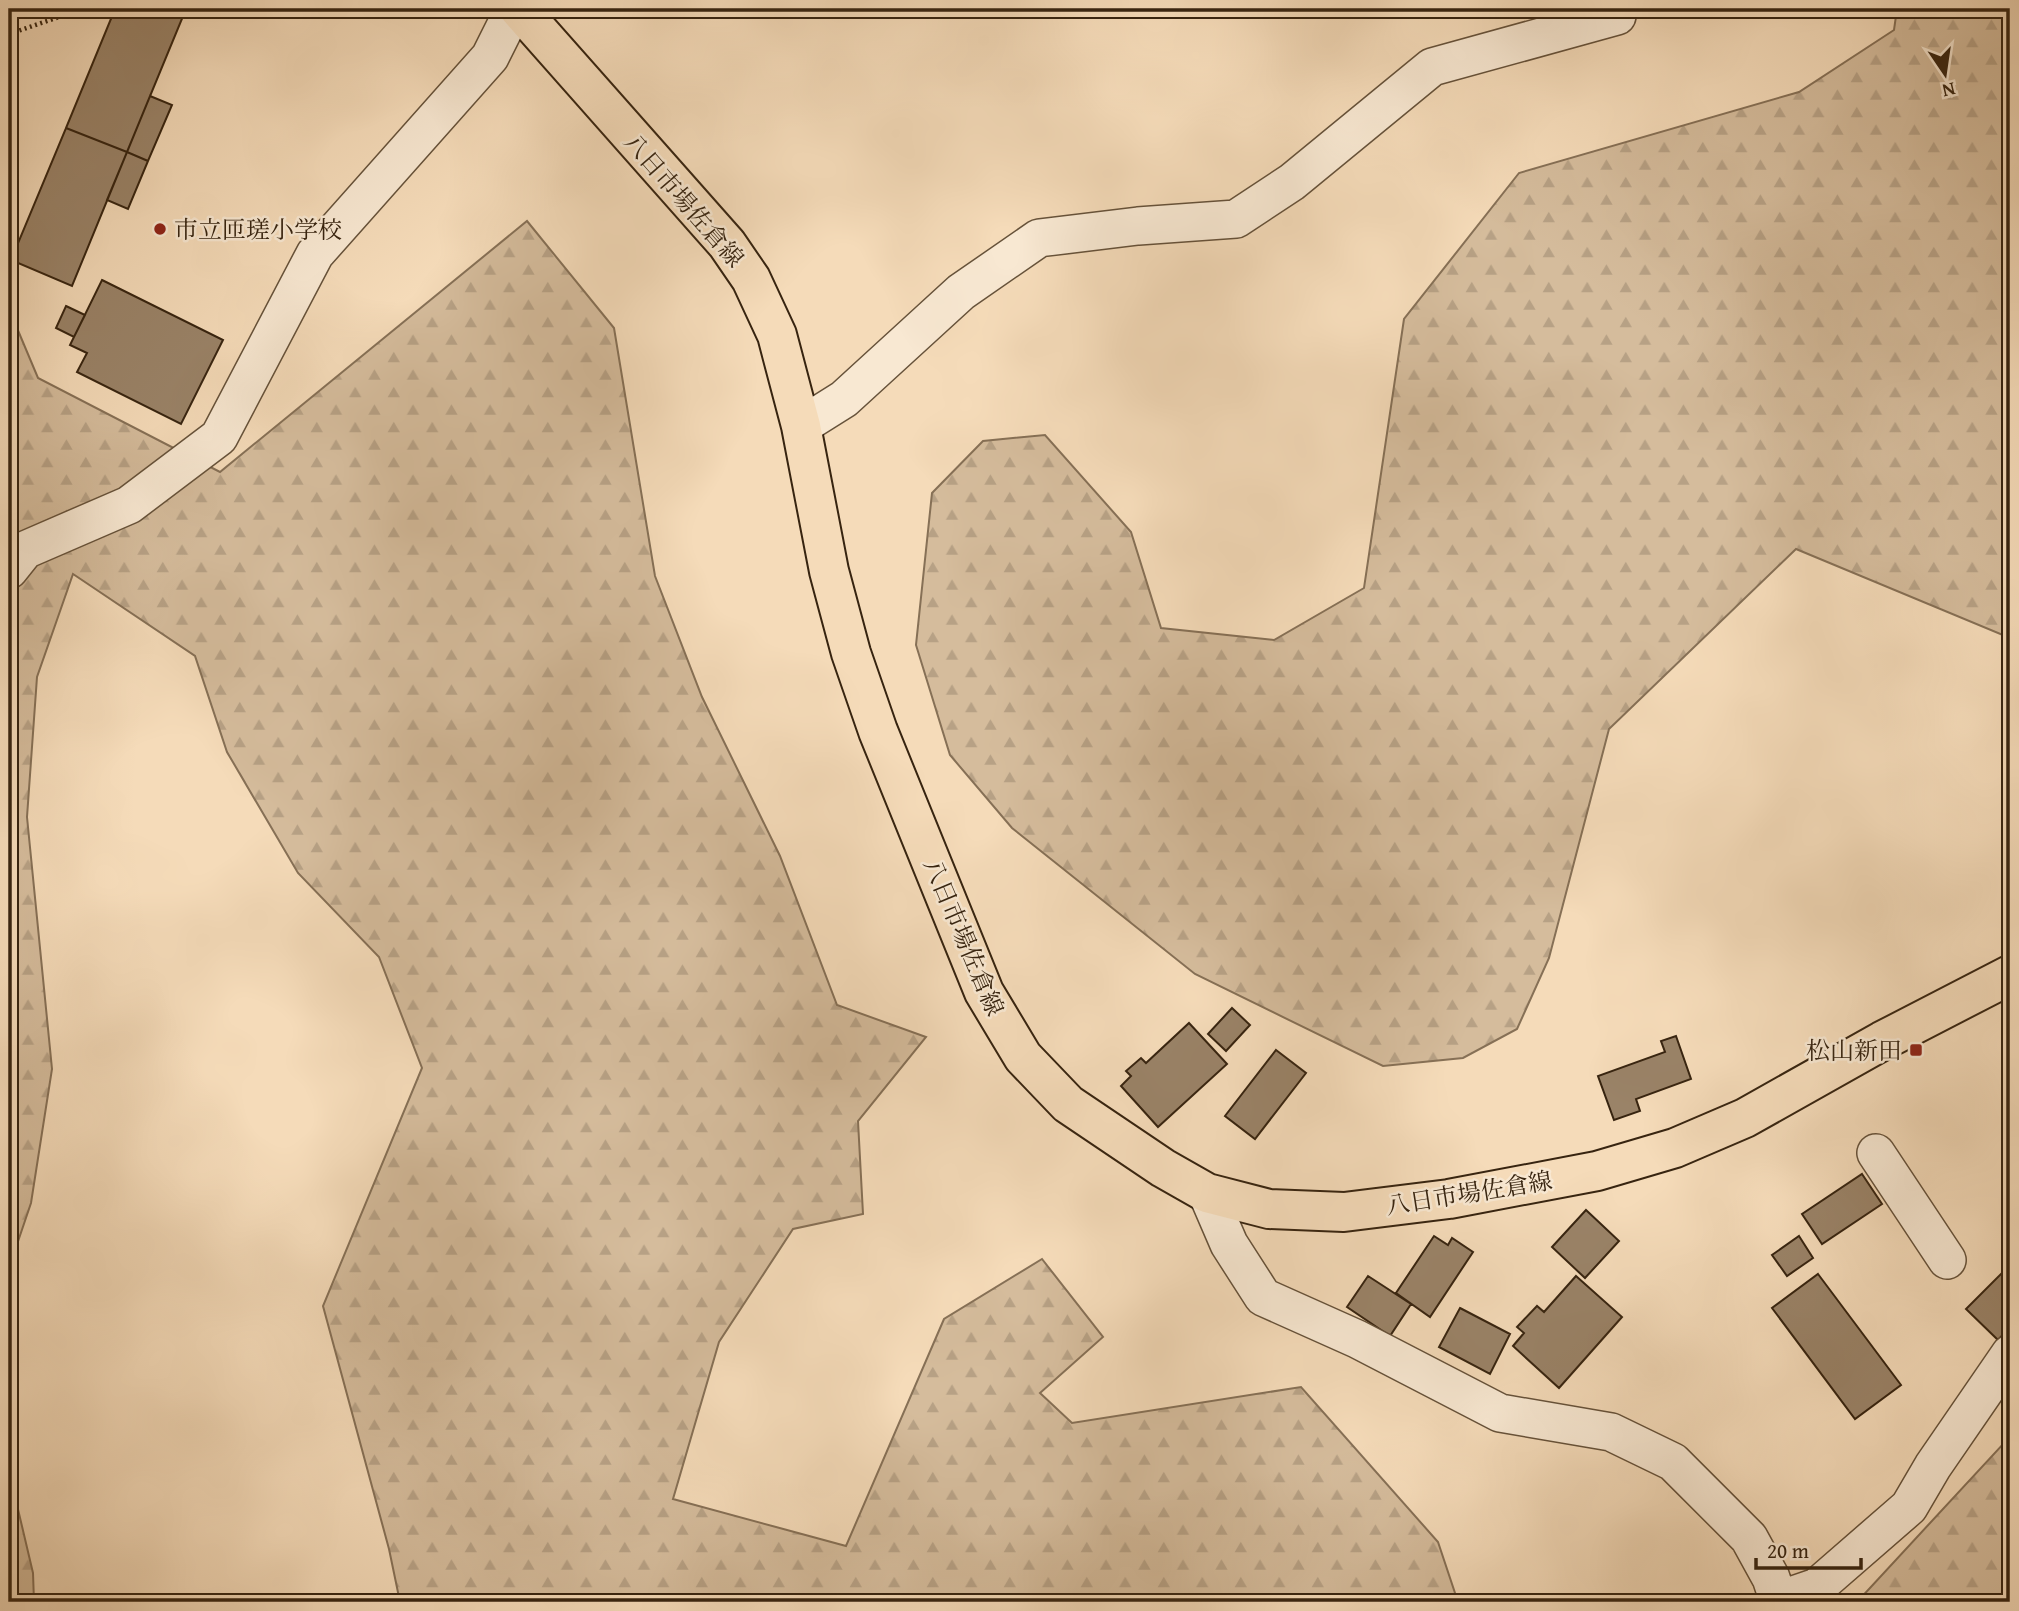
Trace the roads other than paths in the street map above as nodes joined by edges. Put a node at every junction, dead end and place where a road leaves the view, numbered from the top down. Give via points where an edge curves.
1 (516, 9) edge
2 (1618, 9) edge
3 (801, 426) junction
4 (9, 569) edge
5 (2008, 981) edge
6 (1876, 1153) dead end
7 (1207, 1193) junction
8 (1947, 1260) dead end
9 (2010, 1354) edge
10 (1779, 1601) edge

1 - 3 main road, 八日市場佐倉線 via 751,279 777,335
1 - 4 street via 490,57 315,254 219,437 129,505 25,550
2 - 3 street via 1616,16 1432,67 1292,182 1236,219 1039,238 961,292 844,399
3 - 7 main road, 八日市場佐倉線 via 829,571 851,653 984,992 1023,1057 1068,1104
5 - 7 main road, 八日市場佐倉線 via 1882,1041 1745,1118 1675,1148 1597,1171 1449,1199 1344,1212 1269,1209
6 - 8 street
7 - 10 street via 1229,1244 1263,1297 1357,1339 1500,1413 1611,1432 1673,1462 1749,1538
9 - 10 street via 1909,1507 1817,1587

